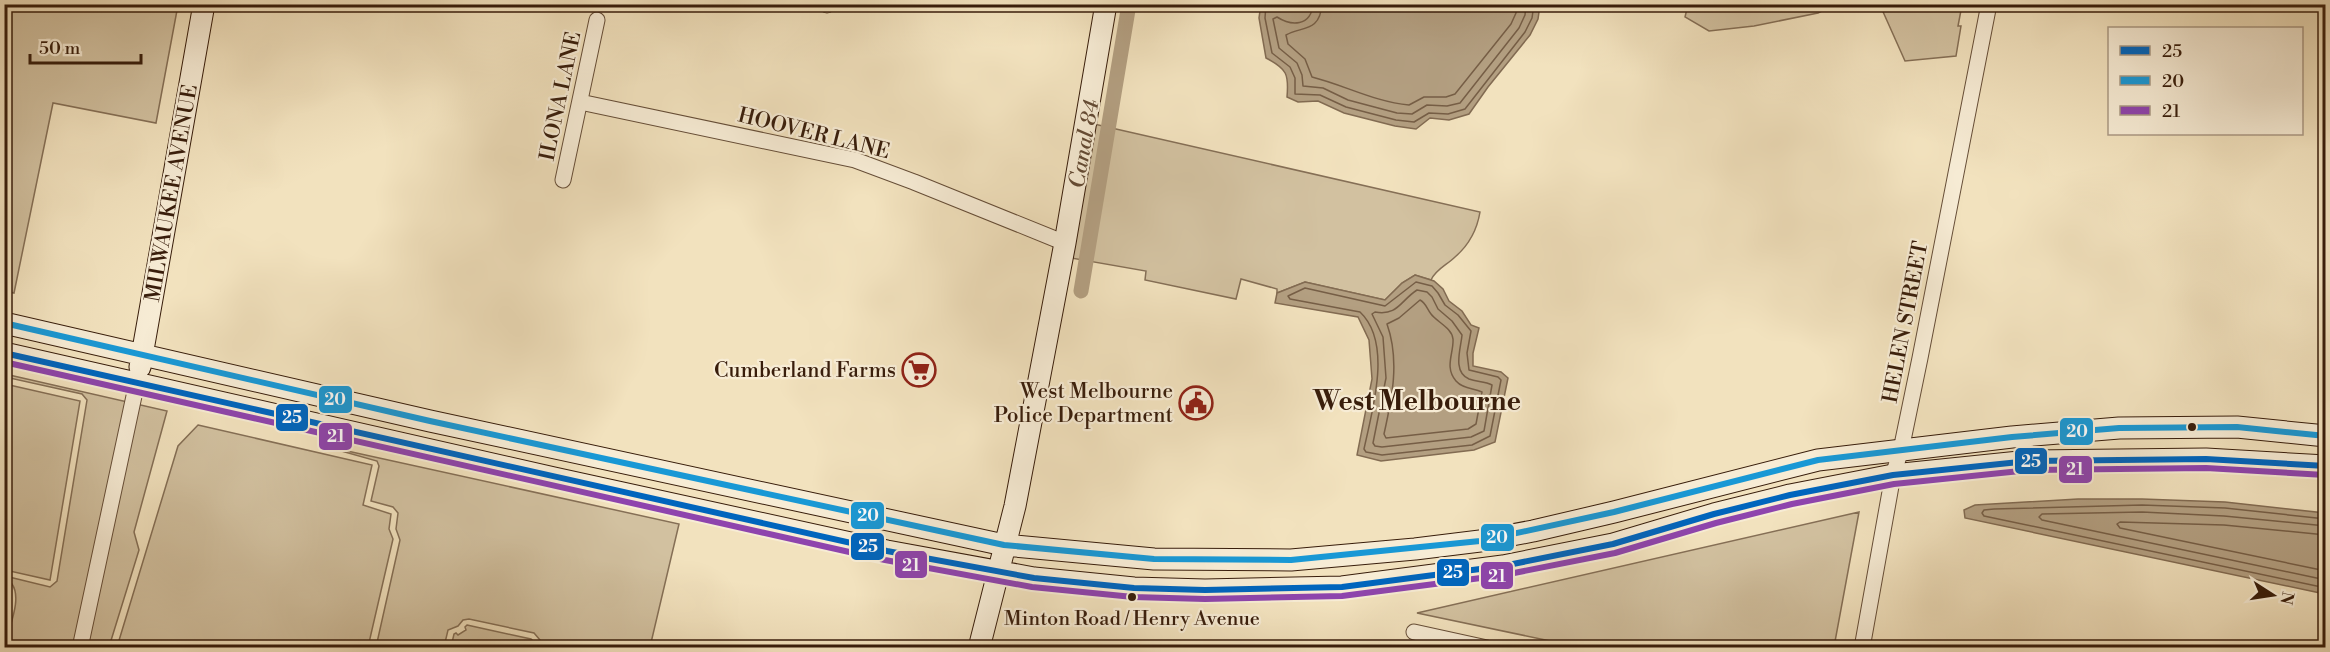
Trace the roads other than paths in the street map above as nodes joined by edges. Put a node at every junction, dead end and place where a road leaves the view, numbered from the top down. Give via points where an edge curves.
1 (204, 4) edge
2 (1106, 4) edge
3 (1989, 4) edge
4 (597, 20) dead end
5 (579, 102) junction
6 (563, 180) dead end
7 (1065, 243) junction
8 (4, 323) edge
9 (4, 353) edge
10 (143, 353) junction
11 (136, 382) junction
12 (2325, 436) edge
13 (1900, 450) junction
14 (2325, 466) edge
15 (1893, 476) junction
16 (1491, 538) junction
17 (1004, 545) junction
18 (1507, 565) junction
19 (997, 572) junction
20 (1414, 632) dead end
21 (80, 648) edge
22 (979, 648) edge
23 (1486, 648) edge
24 (1862, 648) edge

1 - 10 main road, MILWAUKEE AVENUE
2 - 7 main road
3 - 13 street, HELEN STREET
4 - 5 street, ILONA LANE
5 - 6 street, ILONA LANE
5 - 7 street, HOOVER LANE via 855,160
7 - 17 main road via 1015,506
8 - 10 main road
9 - 11 main road
10 - 11 main road, MILWAUKEE AVENUE
10 - 17 main road via 430,421
11 - 19 main road via 554,478
11 - 21 street
12 - 13 main road via 2237,427 2119,428
13 - 15 street, HELEN STREET
13 - 16 main road via 1818,460 1614,512
14 - 15 main road via 2206,459 2029,461
15 - 18 main road via 1790,495 1613,544
15 - 24 street, HELEN STREET
16 - 17 main road via 1291,560 1154,560
16 - 18 main road
17 - 19 main road
18 - 19 main road via 1342,587 1205,591 1134,588
19 - 22 main road
20 - 23 street

